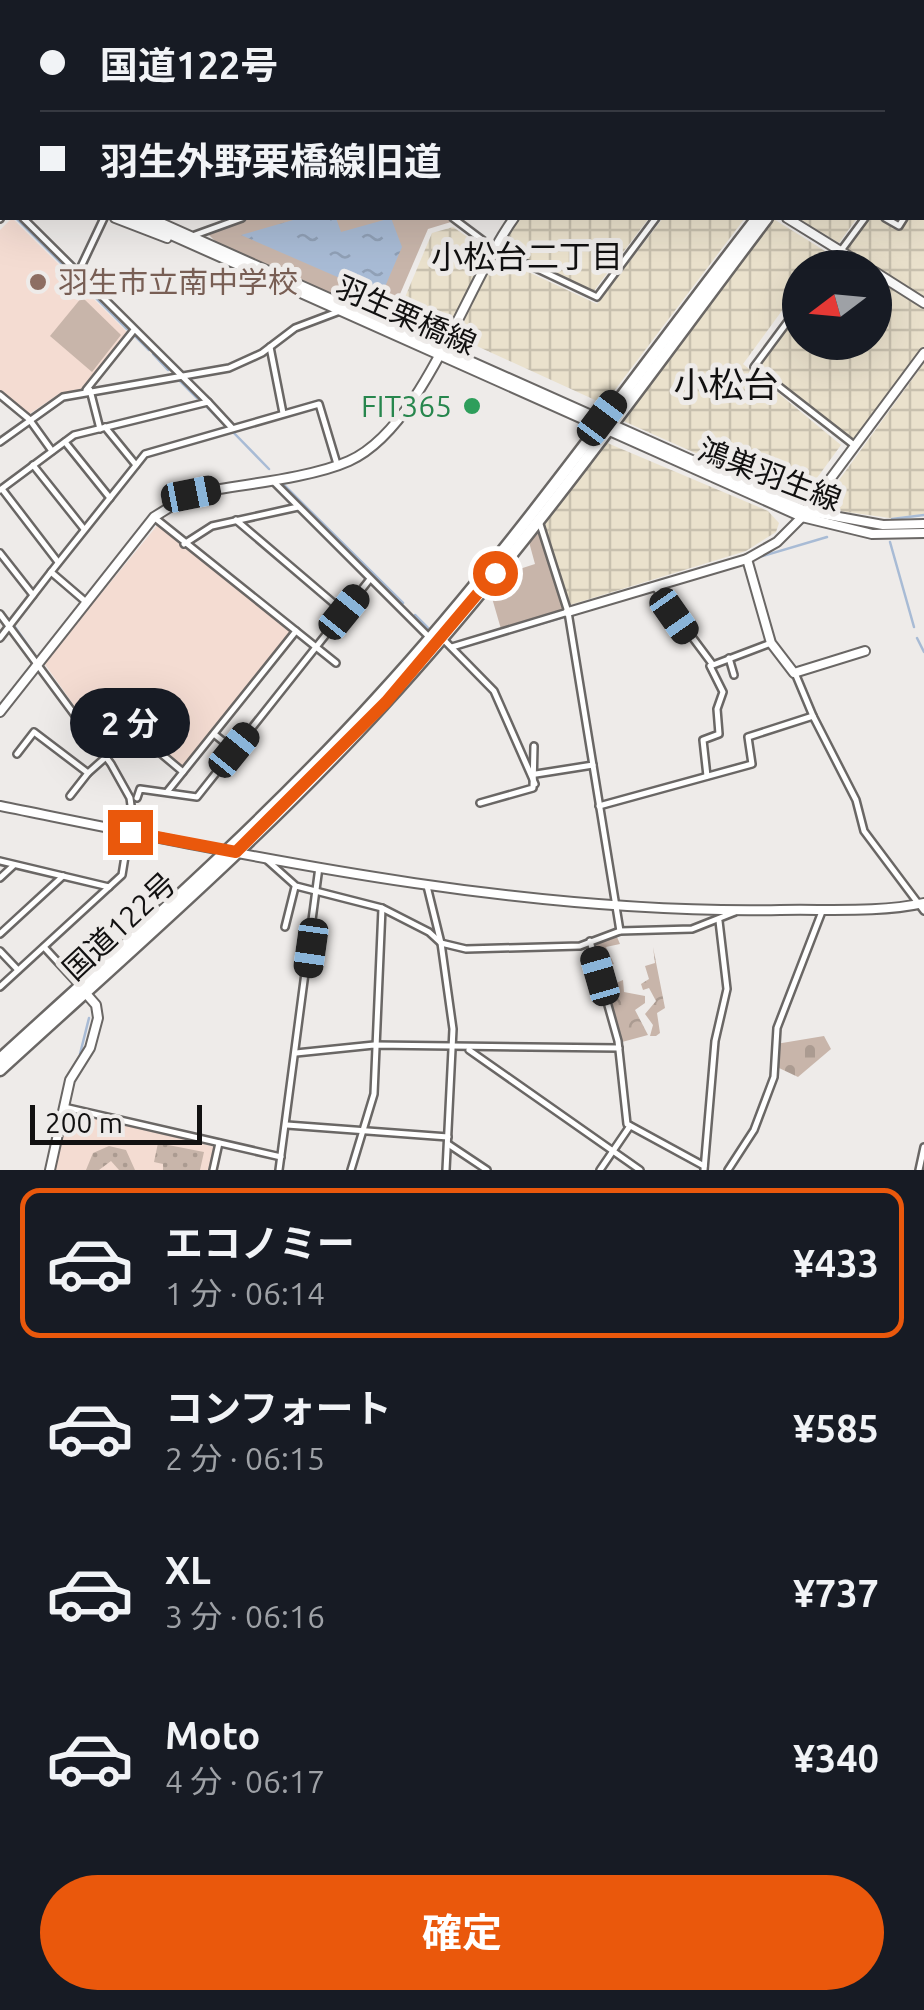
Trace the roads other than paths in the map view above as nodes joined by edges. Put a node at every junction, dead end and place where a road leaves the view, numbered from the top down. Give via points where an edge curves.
1 (24, 220) edge
2 (103, 220) edge
3 (121, 220) edge
4 (138, 220) edge
5 (154, 220) edge
6 (167, 220) edge
7 (237, 220) edge
8 (456, 220) edge
9 (513, 220) edge
10 (655, 220) edge
11 (755, 220) edge
12 (765, 220) edge
13 (790, 220) edge
14 (862, 220) edge
15 (194, 236) junction
16 (492, 248) junction
17 (840, 250) joint
18 (218, 253) junction
19 (78, 273) junction
20 (892, 283) edge
21 (924, 303) edge
22 (340, 311) junction
23 (782, 329) edge
24 (134, 330) junction
25 (270, 346) junction
26 (443, 352) junction
27 (924, 353) edge
28 (181, 374) junction
29 (88, 391) junction
30 (0, 396) edge
31 (208, 402) junction
32 (283, 413) junction
33 (29, 418) junction
34 (604, 424) junction
35 (102, 428) junction
36 (232, 428) junction
37 (65, 441) junction
38 (0, 442) edge
39 (854, 445) junction
40 (52, 451) junction
41 (34, 465) junction
42 (136, 465) junction
43 (338, 465) junction
44 (272, 478) junction
45 (1, 490) edge
46 (110, 498) junction
47 (298, 506) junction
48 (804, 514) junction
49 (154, 518) junction
50 (538, 518) junction
51 (236, 520) junction
52 (924, 524) edge
53 (84, 530) junction
54 (924, 533) edge
55 (184, 544) junction
56 (0, 554) edge
57 (747, 558) junction
58 (58, 563) junction
59 (51, 572) junction
60 (370, 580) junction
61 (654, 586) junction
62 (33, 595) junction
63 (86, 602) junction
64 (344, 612) junction
65 (568, 612) junction
66 (0, 614) edge
67 (8, 626) junction
68 (296, 630) junction
69 (0, 638) edge
70 (436, 638) junction
71 (771, 643) junction
72 (316, 647) junction
73 (452, 647) junction
74 (865, 651) dead end
75 (729, 658) junction
76 (708, 662) junction
77 (336, 663) dead end
78 (37, 664) junction
79 (794, 673) junction
80 (734, 675) dead end
81 (0, 712) edge
82 (814, 716) junction
83 (214, 734) junction
84 (94, 740) junction
85 (534, 746) dead end
86 (234, 750) junction
87 (17, 754) dead end
88 (106, 757) junction
89 (592, 764) junction
90 (184, 772) junction
91 (88, 773) junction
92 (536, 774) junction
93 (707, 776) junction
94 (124, 784) junction
95 (535, 784) junction
96 (140, 789) junction
97 (167, 792) junction
98 (70, 796) dead end
99 (137, 798) dead end
100 (480, 803) dead end
101 (0, 806) edge
102 (599, 806) junction
103 (130, 832) junction
104 (231, 851) junction
105 (265, 858) junction
106 (0, 861) edge
107 (14, 865) junction
108 (319, 867) junction
109 (63, 876) junction
110 (0, 878) edge
111 (426, 882) junction
112 (296, 886) junction
113 (108, 887) junction
114 (319, 890) junction
115 (615, 904) junction
116 (923, 906) edge
117 (382, 908) junction
118 (823, 909) junction
119 (738, 911) junction
120 (719, 920) junction
121 (285, 928) dead end
122 (620, 931) junction
123 (0, 934) edge
124 (590, 942) junction
125 (441, 943) junction
126 (44, 947) junction
127 (0, 951) edge
128 (18, 970) junction
129 (0, 987) edge
130 (82, 989) junction
131 (374, 1045) junction
132 (452, 1047) junction
133 (466, 1048) junction
134 (619, 1048) junction
135 (296, 1052) junction
136 (0, 1059) edge
137 (0, 1070) edge
138 (64, 1107) junction
139 (286, 1125) junction
140 (630, 1126) junction
141 (363, 1134) junction
142 (448, 1140) junction
143 (220, 1143) junction
144 (924, 1147) edge
145 (613, 1152) junction
146 (281, 1157) junction
147 (704, 1168) edge
148 (50, 1170) edge
149 (213, 1170) edge
150 (279, 1170) edge
151 (351, 1170) edge
152 (446, 1170) edge
153 (487, 1170) edge
154 (600, 1170) edge
155 (640, 1170) edge
156 (728, 1170) edge
157 (919, 1170) edge

1 - 19 street
2 - 19 street
3 - 18 street
4 - 18 street, 羽生栗橋線
5 - 18 street, 羽生栗橋線
6 - 15 street
7 - 15 street
8 - 16 street
9 - 16 street
10 - 16 street via 597,297
11 - 34 highway, 国道122号
12 - 34 highway, 国道122号
13 - 17 street
14 - 17 street
15 - 18 street
16 - 26 street
18 - 22 street, 羽生栗橋線
18 - 26 street, 羽生栗橋線
19 - 24 street
20 - 21 street
22 - 25 street
22 - 26 street, 羽生栗橋線
23 - 39 street via 754,367
24 - 28 street
24 - 29 street
25 - 28 street via 228,368
25 - 32 street
26 - 34 street, 羽生栗橋線
26 - 43 street via 372,447
27 - 39 street
28 - 29 street
28 - 31 street
29 - 33 street
29 - 35 street
30 - 33 street
31 - 35 street
31 - 36 street
32 - 36 street
32 - 43 street via 319,404
33 - 38 street
33 - 40 street
34 - 48 street, 鴻巣羽生線
34 - 50 highway, 国道122号
34 - 70 highway, 国道122号
35 - 37 street
35 - 42 street
36 - 42 street via 144,454
37 - 40 street
37 - 46 street
39 - 48 street
40 - 41 street
41 - 45 street
41 - 53 street
42 - 46 street
43 - 44 street
44 - 47 street
44 - 49 street via 191,494
45 - 58 street
46 - 53 street
47 - 51 street
47 - 60 street
48 - 52 street, 鴻巣羽生線
48 - 54 street, 鴻巣羽生線 via 872,534
48 - 57 street via 777,542
49 - 55 street
49 - 63 street
50 - 65 street
50 - 70 highway, 国道122号
51 - 55 street
51 - 64 street
53 - 58 street
55 - 68 street
56 - 62 street
57 - 61 street
57 - 71 street
58 - 59 street
59 - 62 street
59 - 63 street
60 - 64 street
60 - 70 street
61 - 65 street
61 - 76 street
62 - 67 street
63 - 78 street
64 - 72 street
65 - 73 street
65 - 89 street
66 - 67 street
67 - 69 street
67 - 78 street
68 - 72 street
68 - 83 street
70 - 73 street
70 - 104 highway, 国道122号
71 - 75 street
71 - 79 street
72 - 77 street
72 - 86 street
73 - 95 street via 494,691
74 - 79 street
75 - 76 street
75 - 80 street
76 - 93 street via 723,692 719,734 703,740
78 - 81 street
78 - 84 street
79 - 82 street
82 - 93 street via 751,735 752,764
82 - 116 street via 864,830
83 - 86 street
83 - 90 street
84 - 88 street
84 - 90 street via 115,715
85 - 92 street
86 - 97 street via 196,797
87 - 91 street via 34,732
88 - 91 street
88 - 94 street
89 - 92 street
89 - 102 street
90 - 97 street
91 - 98 street
92 - 95 street
93 - 102 street
94 - 96 street
94 - 103 street
95 - 100 street
96 - 97 street
96 - 99 street
101 - 103 street
102 - 115 street
103 - 104 street
103 - 113 street via 122,875
104 - 105 street
104 - 130 highway, 国道122号
105 - 108 street
105 - 112 street
106 - 107 street
107 - 109 street
107 - 110 street
108 - 111 street
108 - 114 street
109 - 113 street
109 - 123 street
111 - 115 street
111 - 125 street
112 - 114 street
112 - 121 street
113 - 126 street
114 - 117 street
114 - 135 street
115 - 119 street
115 - 122 street
116 - 118 street
117 - 125 street
117 - 131 street
118 - 119 street
118 - 156 street via 777,1028 774,1077 754,1130
119 - 120 street
120 - 122 street via 672,932
120 - 147 street via 727,989 715,1039
122 - 124 street
124 - 125 street via 466,950
124 - 134 street
125 - 132 street
126 - 128 street
126 - 130 street
127 - 128 street
128 - 129 street
130 - 136 highway, 国道122号
130 - 137 highway, 国道122号
130 - 138 street via 96,1004 98,1018
131 - 132 street
131 - 135 street
131 - 141 street via 374,1094
132 - 133 street
132 - 142 street
133 - 134 street
133 - 145 street
134 - 140 street
135 - 139 street
138 - 143 street
138 - 148 street
139 - 141 street
139 - 146 street
140 - 145 street
140 - 147 street
141 - 142 street
141 - 151 street
142 - 152 street
142 - 153 street
143 - 146 street
143 - 149 street
144 - 157 street
145 - 154 street
145 - 155 street
146 - 150 street

